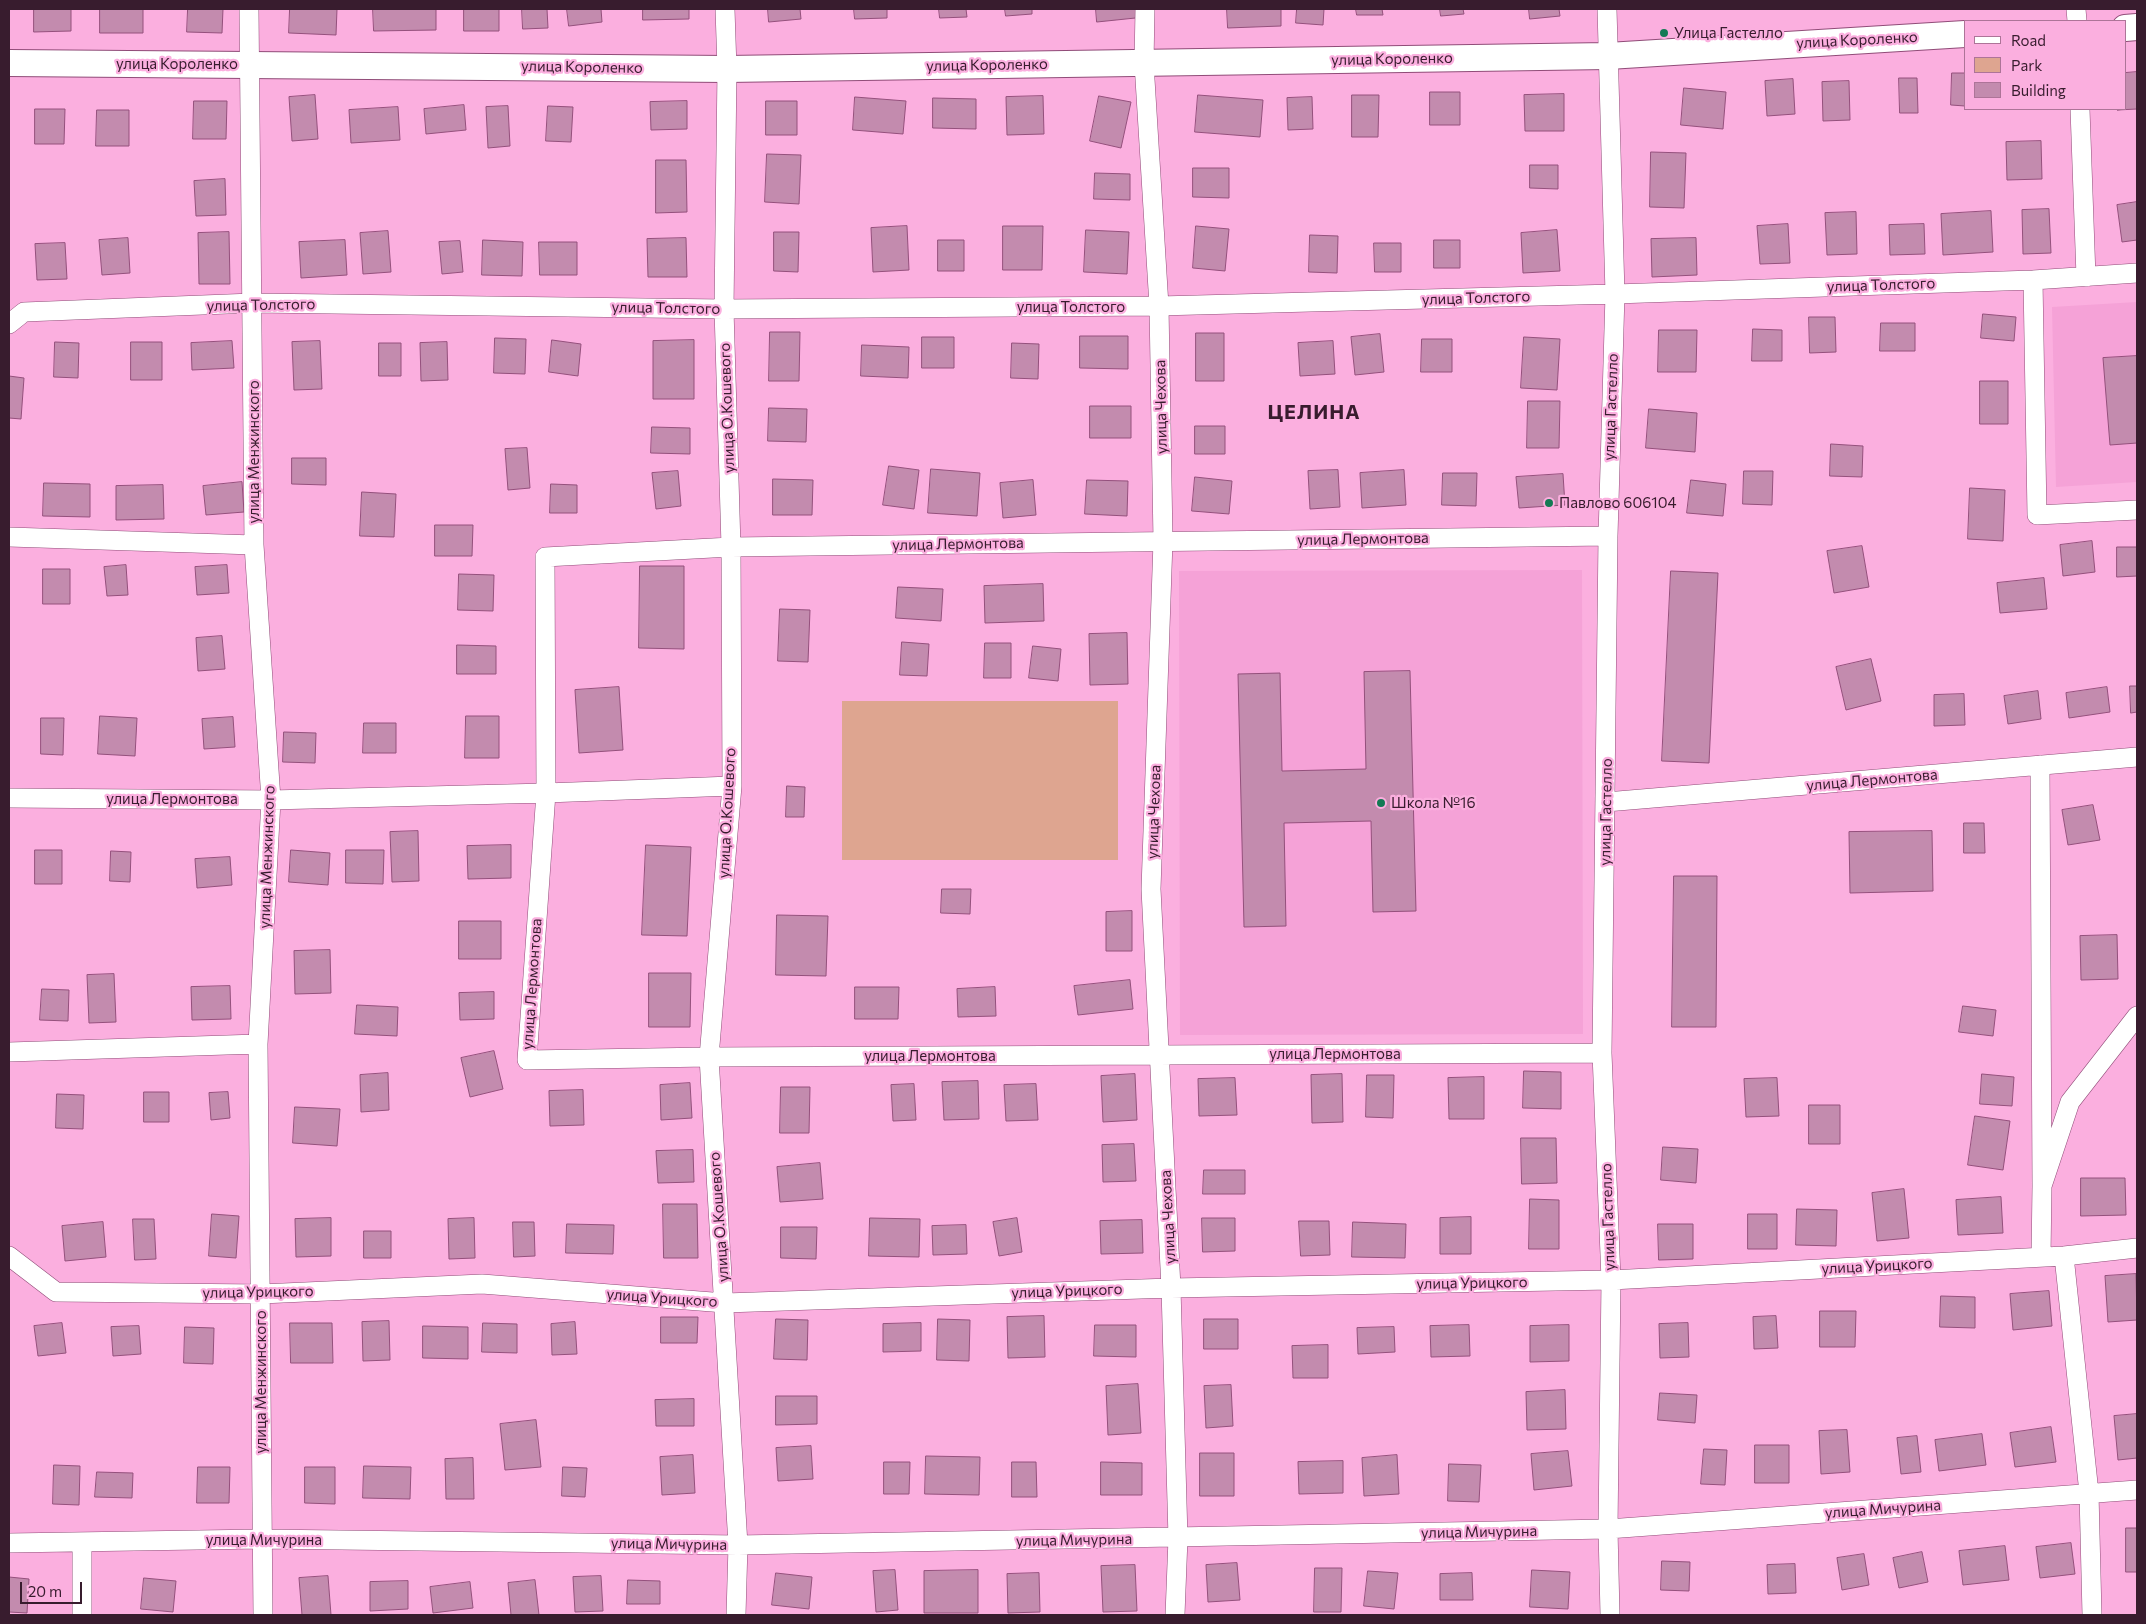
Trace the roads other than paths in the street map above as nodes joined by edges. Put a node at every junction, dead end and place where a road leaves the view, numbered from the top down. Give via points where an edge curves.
1 (249, 9) edge
2 (725, 9) edge
3 (1145, 9) edge
4 (1606, 9) edge
5 (1964, 34) edge
6 (1608, 56) junction
7 (1144, 63) junction
8 (9, 64) edge
9 (249, 64) junction
10 (728, 69) junction
11 (2080, 110) edge
12 (2137, 273) edge
13 (2086, 277) junction
14 (2032, 280) junction
15 (1614, 294) junction
16 (253, 303) junction
17 (1159, 306) junction
18 (724, 309) junction
19 (9, 324) edge
20 (2137, 510) edge
21 (1608, 536) junction
22 (9, 537) edge
23 (1163, 542) junction
24 (254, 545) junction
25 (731, 547) junction
26 (2137, 757) edge
27 (2040, 765) junction
28 (732, 786) junction
29 (546, 793) junction
30 (9, 798) edge
31 (271, 800) junction
32 (1606, 802) junction
33 (2137, 1016) edge
34 (258, 1044) junction
35 (9, 1052) edge
36 (1602, 1052) junction
37 (1160, 1054) junction
38 (709, 1057) junction
39 (2042, 1186) junction
40 (2137, 1248) edge
41 (9, 1256) edge
42 (2064, 1256) junction
43 (2041, 1257) junction
44 (1611, 1280) junction
45 (1171, 1288) junction
46 (261, 1294) junction
47 (725, 1303) junction
48 (2137, 1490) edge
49 (2088, 1494) junction
50 (1608, 1529) junction
51 (1178, 1538) junction
52 (261, 1539) junction
53 (82, 1542) junction
54 (9, 1543) edge
55 (738, 1545) junction
56 (82, 1615) edge
57 (263, 1615) edge
58 (736, 1615) edge
59 (1175, 1615) edge
60 (1610, 1615) edge
61 (2092, 1615) edge

1 - 9 street, улица Менжинского
2 - 10 street, улица О.Кошевого
3 - 7 street, улица Чехова
4 - 6 street, улица Гастелло
5 - 6 street, улица Короленко
6 - 7 street, улица Короленко
6 - 15 street, улица Гастелло
7 - 10 street, улица Короленко
7 - 17 street, улица Чехова
8 - 9 street, улица Короленко
9 - 10 street, улица Короленко
9 - 16 street, улица Менжинского
10 - 18 street, улица О.Кошевого
11 - 13 street
12 - 13 street, улица Толстого
13 - 14 street, улица Толстого
14 - 15 street, улица Толстого
14 - 20 street via 2037,516
15 - 17 street, улица Толстого
15 - 21 street, улица Гастелло
16 - 18 street, улица Толстого
16 - 19 street, улица Толстого via 24,312
16 - 24 street, улица Менжинского
17 - 18 street, улица Толстого
17 - 23 street, улица Чехова
18 - 25 street, улица О.Кошевого
21 - 23 street, улица Лермонтова
21 - 32 street, улица Гастелло
22 - 24 street
23 - 25 street, улица Лермонтова
23 - 37 street, улица Чехова via 1151,889
24 - 31 street, улица Менжинского
25 - 28 street, улица О.Кошевого
25 - 29 street, улица Лермонтова via 545,557
26 - 27 street, улица Лермонтова
27 - 32 street, улица Лермонтова
27 - 39 street
28 - 29 street, улица Лермонтова
28 - 38 street, улица О.Кошевого
29 - 31 street, улица Лермонтова
29 - 38 street, улица Лермонтова via 527,1060
30 - 31 street, улица Лермонтова
31 - 34 street, улица Менжинского
32 - 36 street, улица Гастелло
33 - 39 street via 2070,1102
34 - 35 street
34 - 46 street, улица Менжинского
36 - 37 street, улица Лермонтова
36 - 44 street, улица Гастелло
37 - 38 street, улица Лермонтова
37 - 45 street, улица Чехова
38 - 47 street, улица О.Кошевого
39 - 43 street
40 - 42 street, улица Урицкого
41 - 46 street, улица Урицкого via 56,1292
42 - 43 street, улица Урицкого
42 - 49 street
43 - 44 street, улица Урицкого
44 - 45 street, улица Урицкого
44 - 50 street, улица Гастелло
45 - 47 street, улица Урицкого
45 - 51 street, улица Чехова
46 - 47 street, улица Урицкого via 482,1284
46 - 52 street, улица Менжинского
47 - 55 street, улица О.Кошевого
48 - 49 street, улица Мичурина
49 - 50 street, улица Мичурина
49 - 61 street
50 - 51 street, улица Мичурина
50 - 60 street, улица Гастелло
51 - 55 street, улица Мичурина
51 - 59 street, улица Чехова
52 - 53 street, улица Мичурина
52 - 55 street, улица Мичурина
52 - 57 street, улица Менжинского
53 - 54 street, улица Мичурина
53 - 56 street
55 - 58 street, улица О.Кошевого

